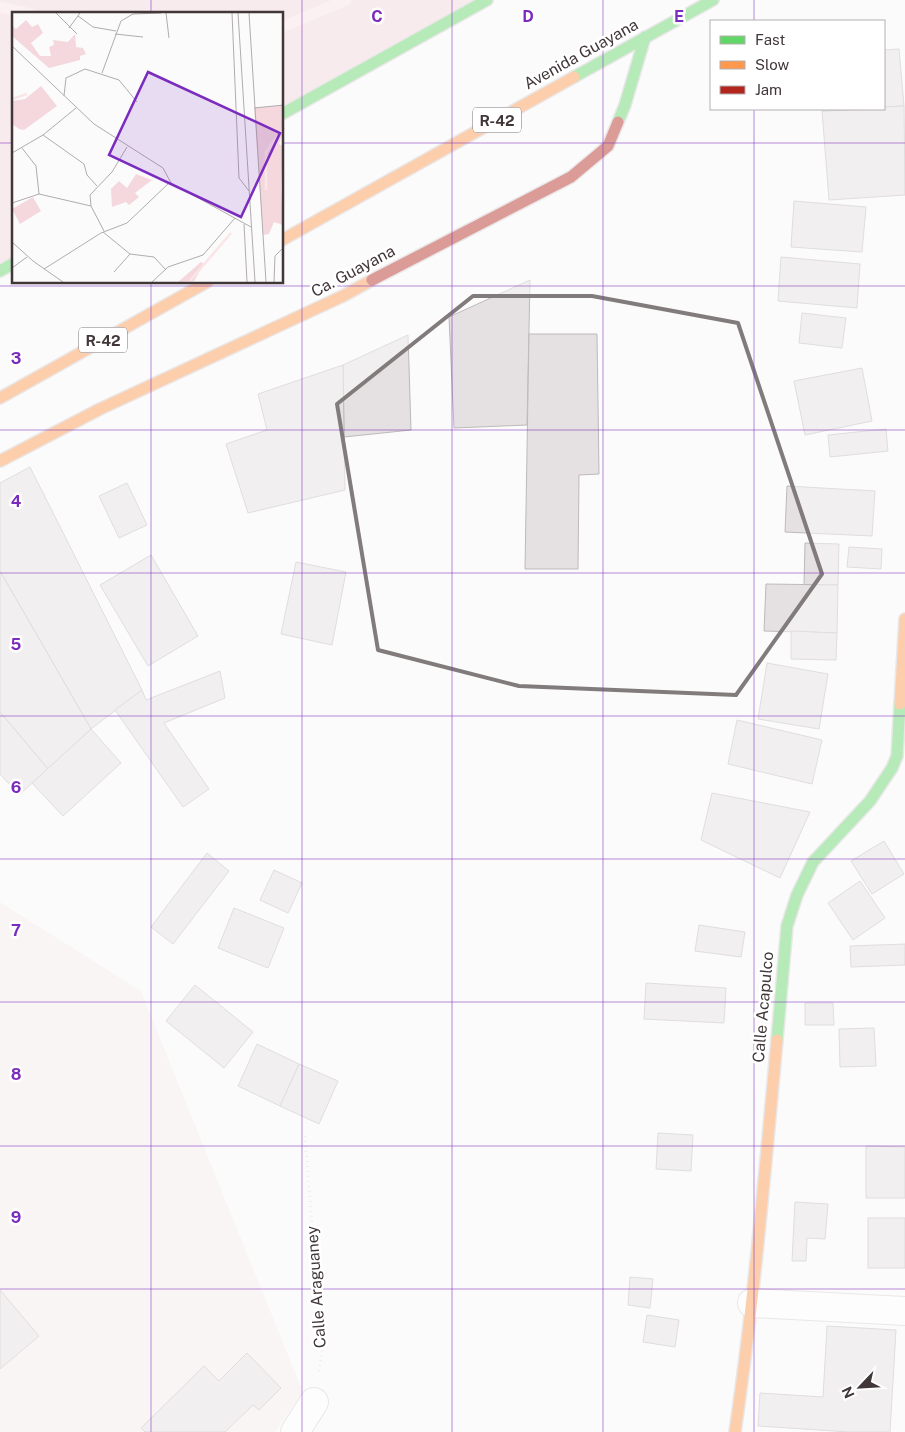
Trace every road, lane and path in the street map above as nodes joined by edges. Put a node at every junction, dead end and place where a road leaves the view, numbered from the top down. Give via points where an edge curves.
1 (487, 0) edge
2 (713, 0) edge
3 (645, 37) junction
4 (284, 113) edge
5 (284, 239) edge
6 (12, 264) edge
7 (0, 271) edge
8 (203, 284) edge
9 (0, 398) edge
10 (0, 461) edge
11 (905, 619) edge
12 (898, 774) edge
13 (305, 1136) dead end
14 (752, 1303) junction
15 (905, 1311) edge
16 (314, 1402) joint
17 (296, 1432) edge
18 (735, 1432) edge

1 - 4 street
2 - 3 street, Avenida Guayana / R-42
3 - 5 street, Avenida Guayana / R-42
3 - 10 street, Ca. Guayana via 625,105 608,146 571,177 343,296 100,409
6 - 7 street
8 - 9 street, R-42
11 - 12 street, Calle Acapulco
12 - 14 street, Calle Acapulco via 882,785 812,864 796,894 787,926
13 - 16 path, Calle Araguaney via 322,1352
14 - 15 street
14 - 18 street, Calle Acapulco
16 - 17 street

